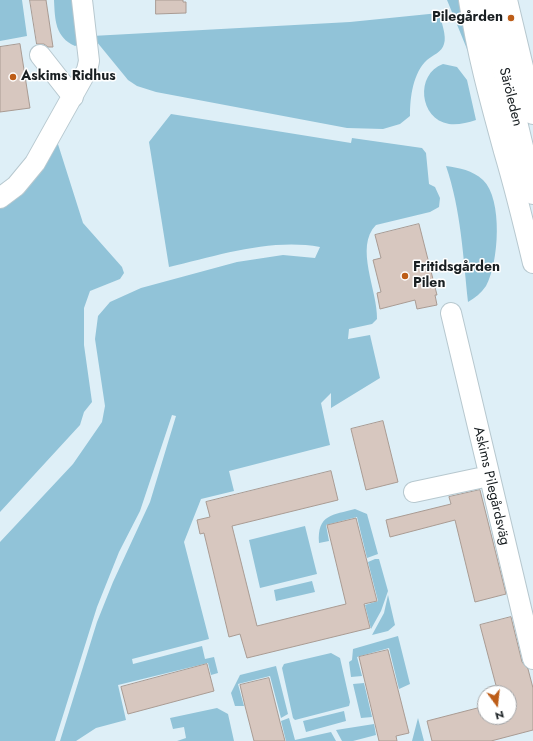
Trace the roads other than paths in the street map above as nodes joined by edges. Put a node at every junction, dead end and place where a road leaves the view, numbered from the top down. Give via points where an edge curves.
1 (82, 0) edge
2 (469, 0) edge
3 (487, 0) edge
4 (506, 0) edge
5 (40, 55) dead end
6 (73, 97) junction
7 (533, 113) edge
8 (533, 193) edge
9 (0, 198) edge
10 (533, 263) edge
11 (451, 313) dead end
12 (489, 476) junction
13 (414, 492) dead end
14 (533, 659) edge

1 - 6 street via 89,61
2 - 10 street via 475,43 486,90
3 - 8 main road, Säröleden
4 - 7 main road, Säröleden
5 - 6 street
6 - 9 street via 35,163 16,186
11 - 12 street, Askims Pilegårdsväg
12 - 13 street
12 - 14 street, Askims Pilegårdsväg

